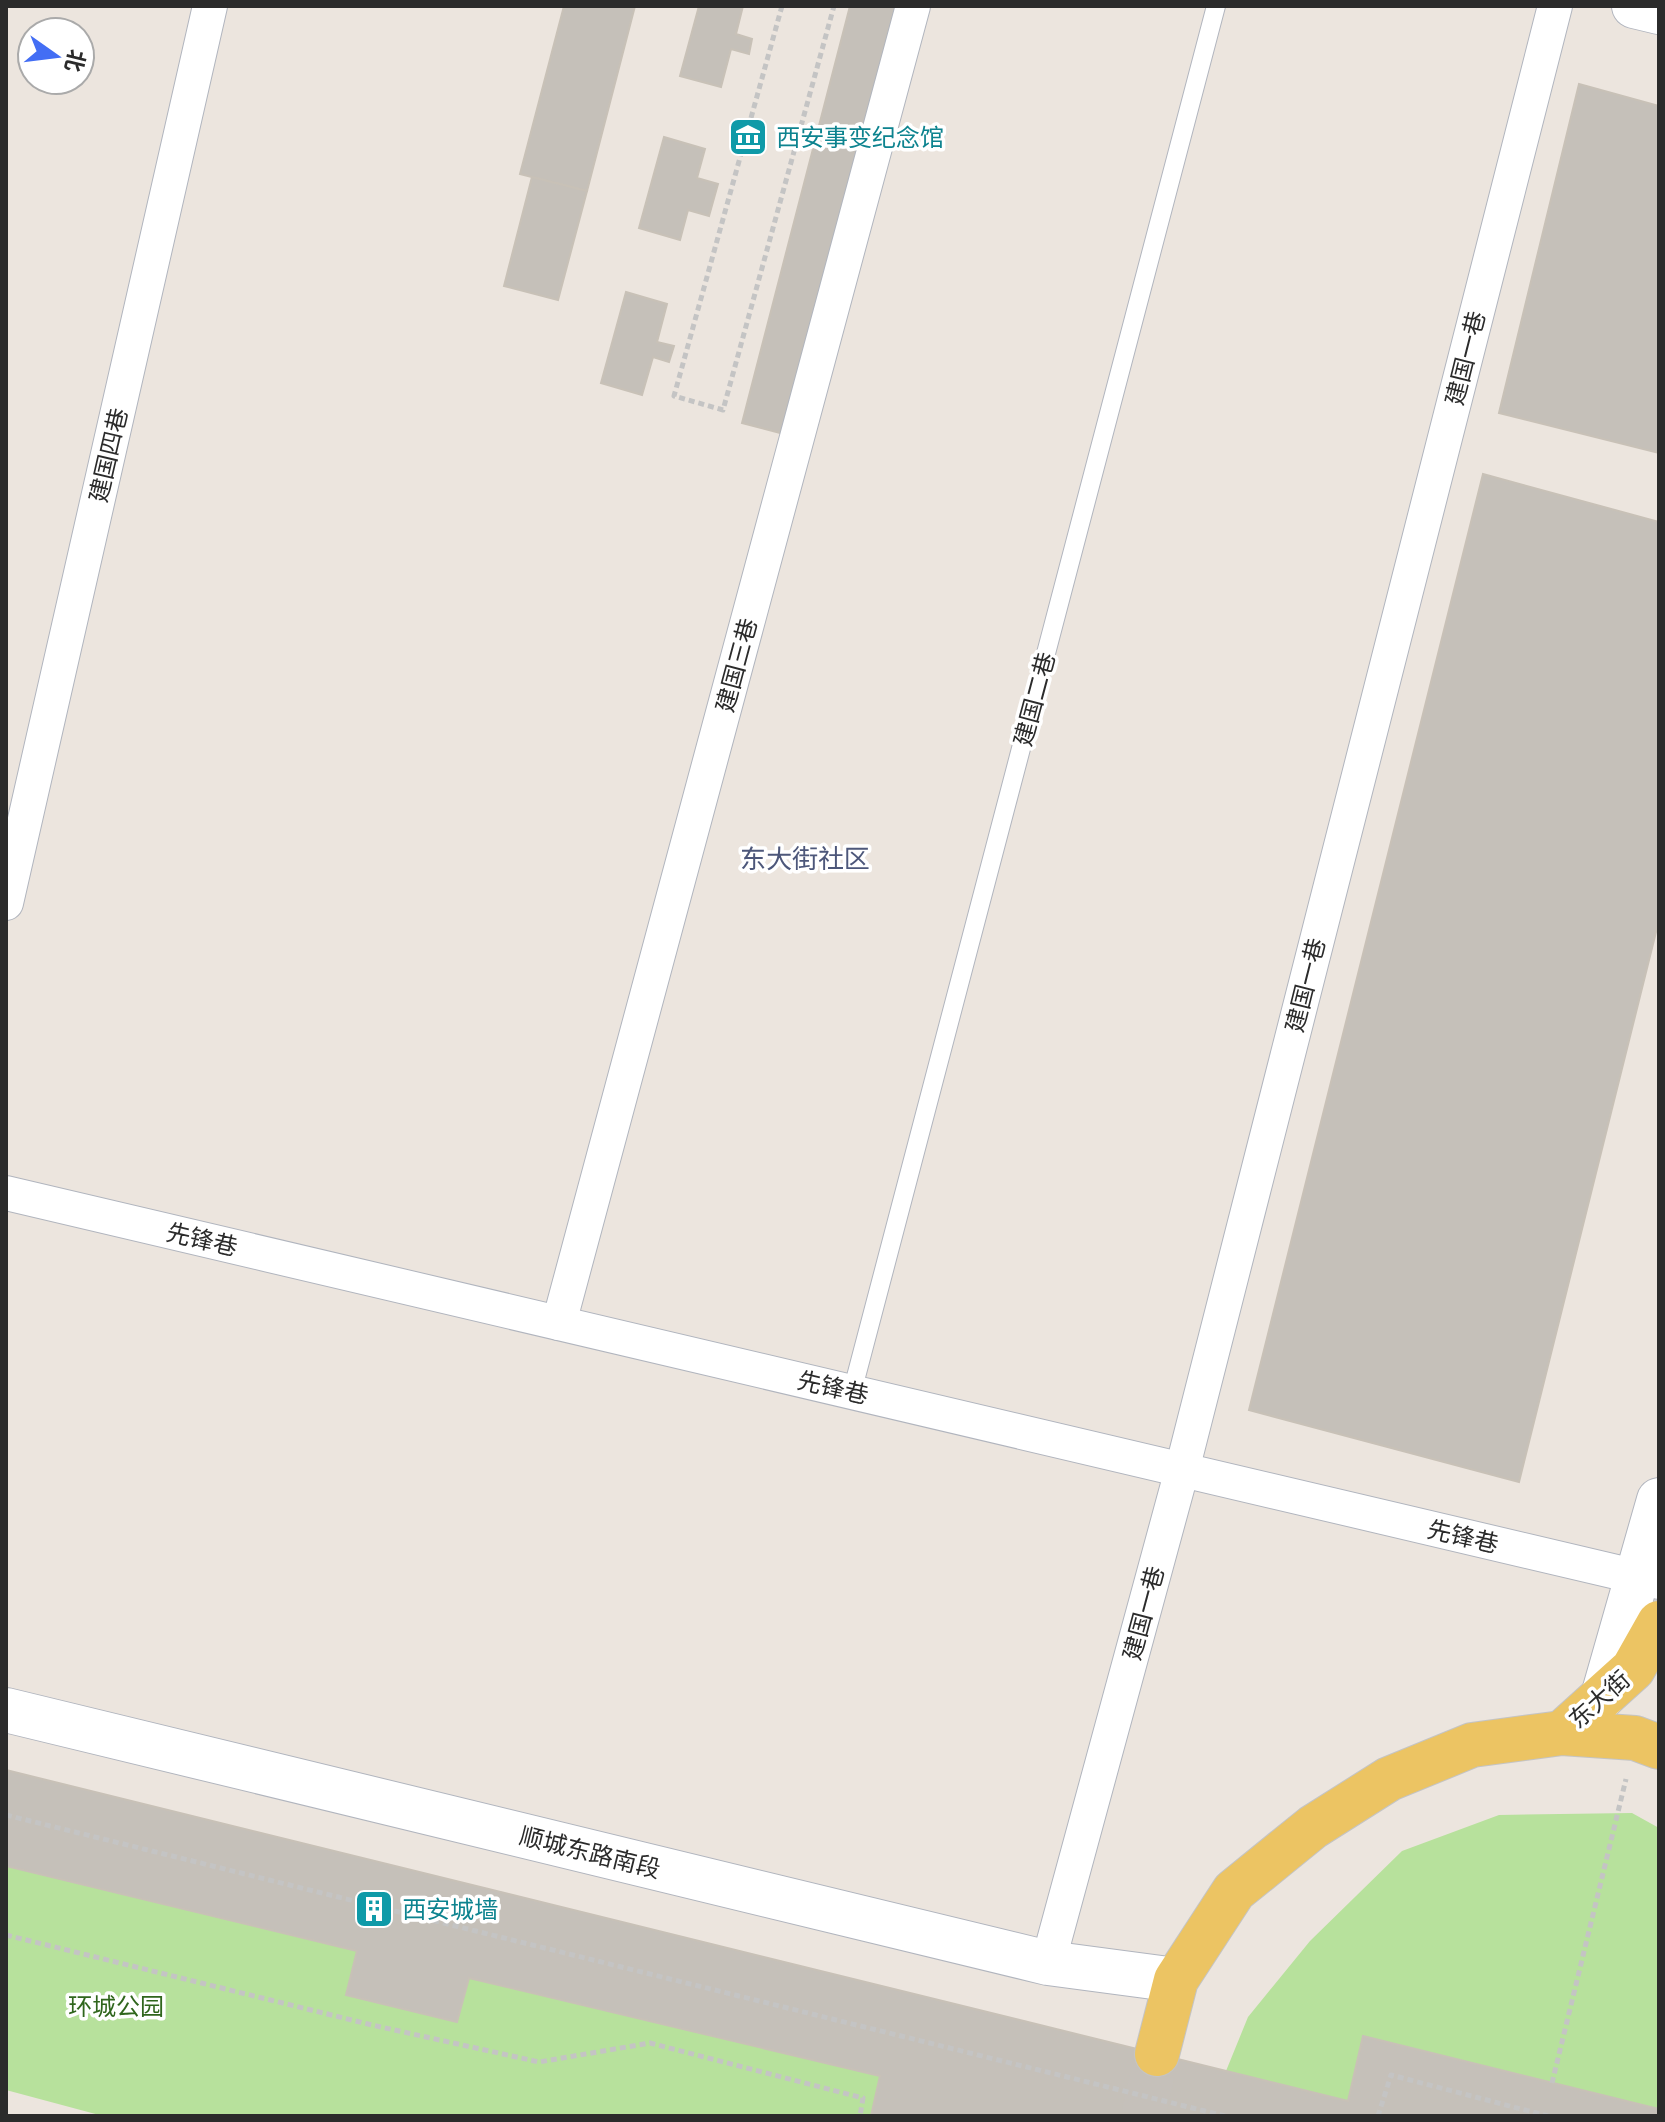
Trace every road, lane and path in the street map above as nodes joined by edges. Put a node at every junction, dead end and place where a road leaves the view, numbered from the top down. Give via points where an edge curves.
1 (210, 6) edge
2 (782, 6) edge
3 (834, 6) edge
4 (913, 6) edge
5 (1216, 6) edge
6 (1555, 6) edge
7 (1634, 6) edge
8 (1659, 12) edge
9 (6, 903) edge
10 (6, 1193) edge
11 (559, 1323) junction
12 (852, 1392) junction
13 (1182, 1470) junction
14 (1659, 1500) edge
15 (1649, 1580) edge
16 (1659, 1623) edge
17 (1603, 1696) junction
18 (6, 1710) edge
19 (1562, 1733) junction
20 (1647, 1743) edge
21 (6, 1815) edge
22 (6, 1935) edge
23 (1048, 1963) junction
24 (1176, 1980) junction
25 (1157, 2054) tunnel mouth
26 (1552, 2083) dead end
27 (860, 2116) edge
28 (1225, 2116) edge
29 (1378, 2116) edge
30 (1548, 2116) edge

1 - 9 street, 建国四巷
2 - 3 path via 674,396 723,410
4 - 11 street, 建国三巷
5 - 12 lane, 建国二巷
6 - 13 street, 建国一巷
7 - 8 street
10 - 11 street, 先锋巷
11 - 12 street, 先锋巷
12 - 13 street, 先锋巷
13 - 15 street, 先锋巷
13 - 23 street, 建国一巷
14 - 15 street
15 - 17 street
16 - 17 main road, 东大街 via 1633,1669
17 - 19 main road, 东大街
18 - 23 street, 顺城东路南段
19 - 20 main road
19 - 24 main road via 1472,1745 1389,1779 1313,1827 1234,1891
20 - 26 path via 1611,1849
21 - 28 path
22 - 27 path via 539,2062 650,2043 863,2098
23 - 24 street, 顺城东路南段
24 - 25 main road
29 - 30 path via 1391,2075

